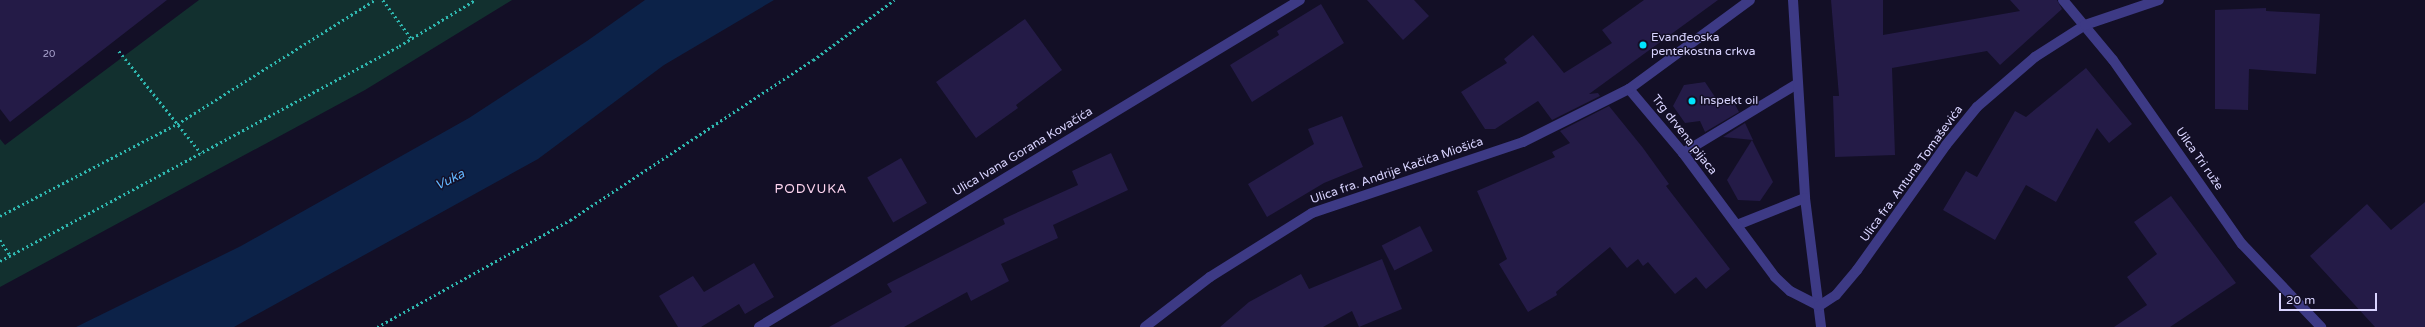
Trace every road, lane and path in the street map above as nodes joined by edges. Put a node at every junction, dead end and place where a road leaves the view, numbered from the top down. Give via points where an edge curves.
1 (375, 0) edge
2 (383, 0) edge
3 (475, 0) edge
4 (894, 0) edge
5 (1300, 0) edge
6 (1750, 0) edge
7 (1793, 0) edge
8 (2063, 0) edge
9 (2159, 0) edge
10 (2085, 25) junction
11 (411, 38) junction
12 (119, 51) dead end
13 (1797, 84) junction
14 (1629, 88) junction
15 (177, 124) junction
16 (1683, 153) junction
17 (201, 154) junction
18 (1806, 198) junction
19 (0, 216) edge
20 (1737, 224) junction
21 (0, 240) edge
22 (10, 255) junction
23 (0, 261) edge
24 (1819, 306) junction
25 (376, 327) edge
26 (759, 327) edge
27 (1145, 327) edge
28 (1821, 327) edge
29 (2321, 327) edge

1 - 15 path
2 - 11 path
3 - 11 path
4 - 25 path via 814,60 570,220
5 - 26 street, Ulica Ivana Gorana Kovačića
6 - 14 street
7 - 13 street
8 - 10 street, Uilca Tri ruže
9 - 10 street, Ulica fra. Antuna Tomaševića
10 - 24 street, Ulica fra. Antuna Tomaševića via 2035,57 1977,107 1946,145 1858,270 1836,295
10 - 29 street, Uilca Tri ruže via 2113,60 2242,244
11 - 17 path
12 - 15 path
13 - 16 street
13 - 18 street
14 - 16 street, Trg drvena pijaca
14 - 27 street, Ulica fra. Andrije Kačića Miošića via 1523,142 1312,212 1210,277
15 - 17 path
15 - 19 path
16 - 20 street, Trg drvena pijaca
17 - 22 path
18 - 20 street
18 - 24 street
20 - 24 street, Trg drvena pijaca via 1775,277 1790,291
21 - 22 path
22 - 23 path
24 - 28 street

